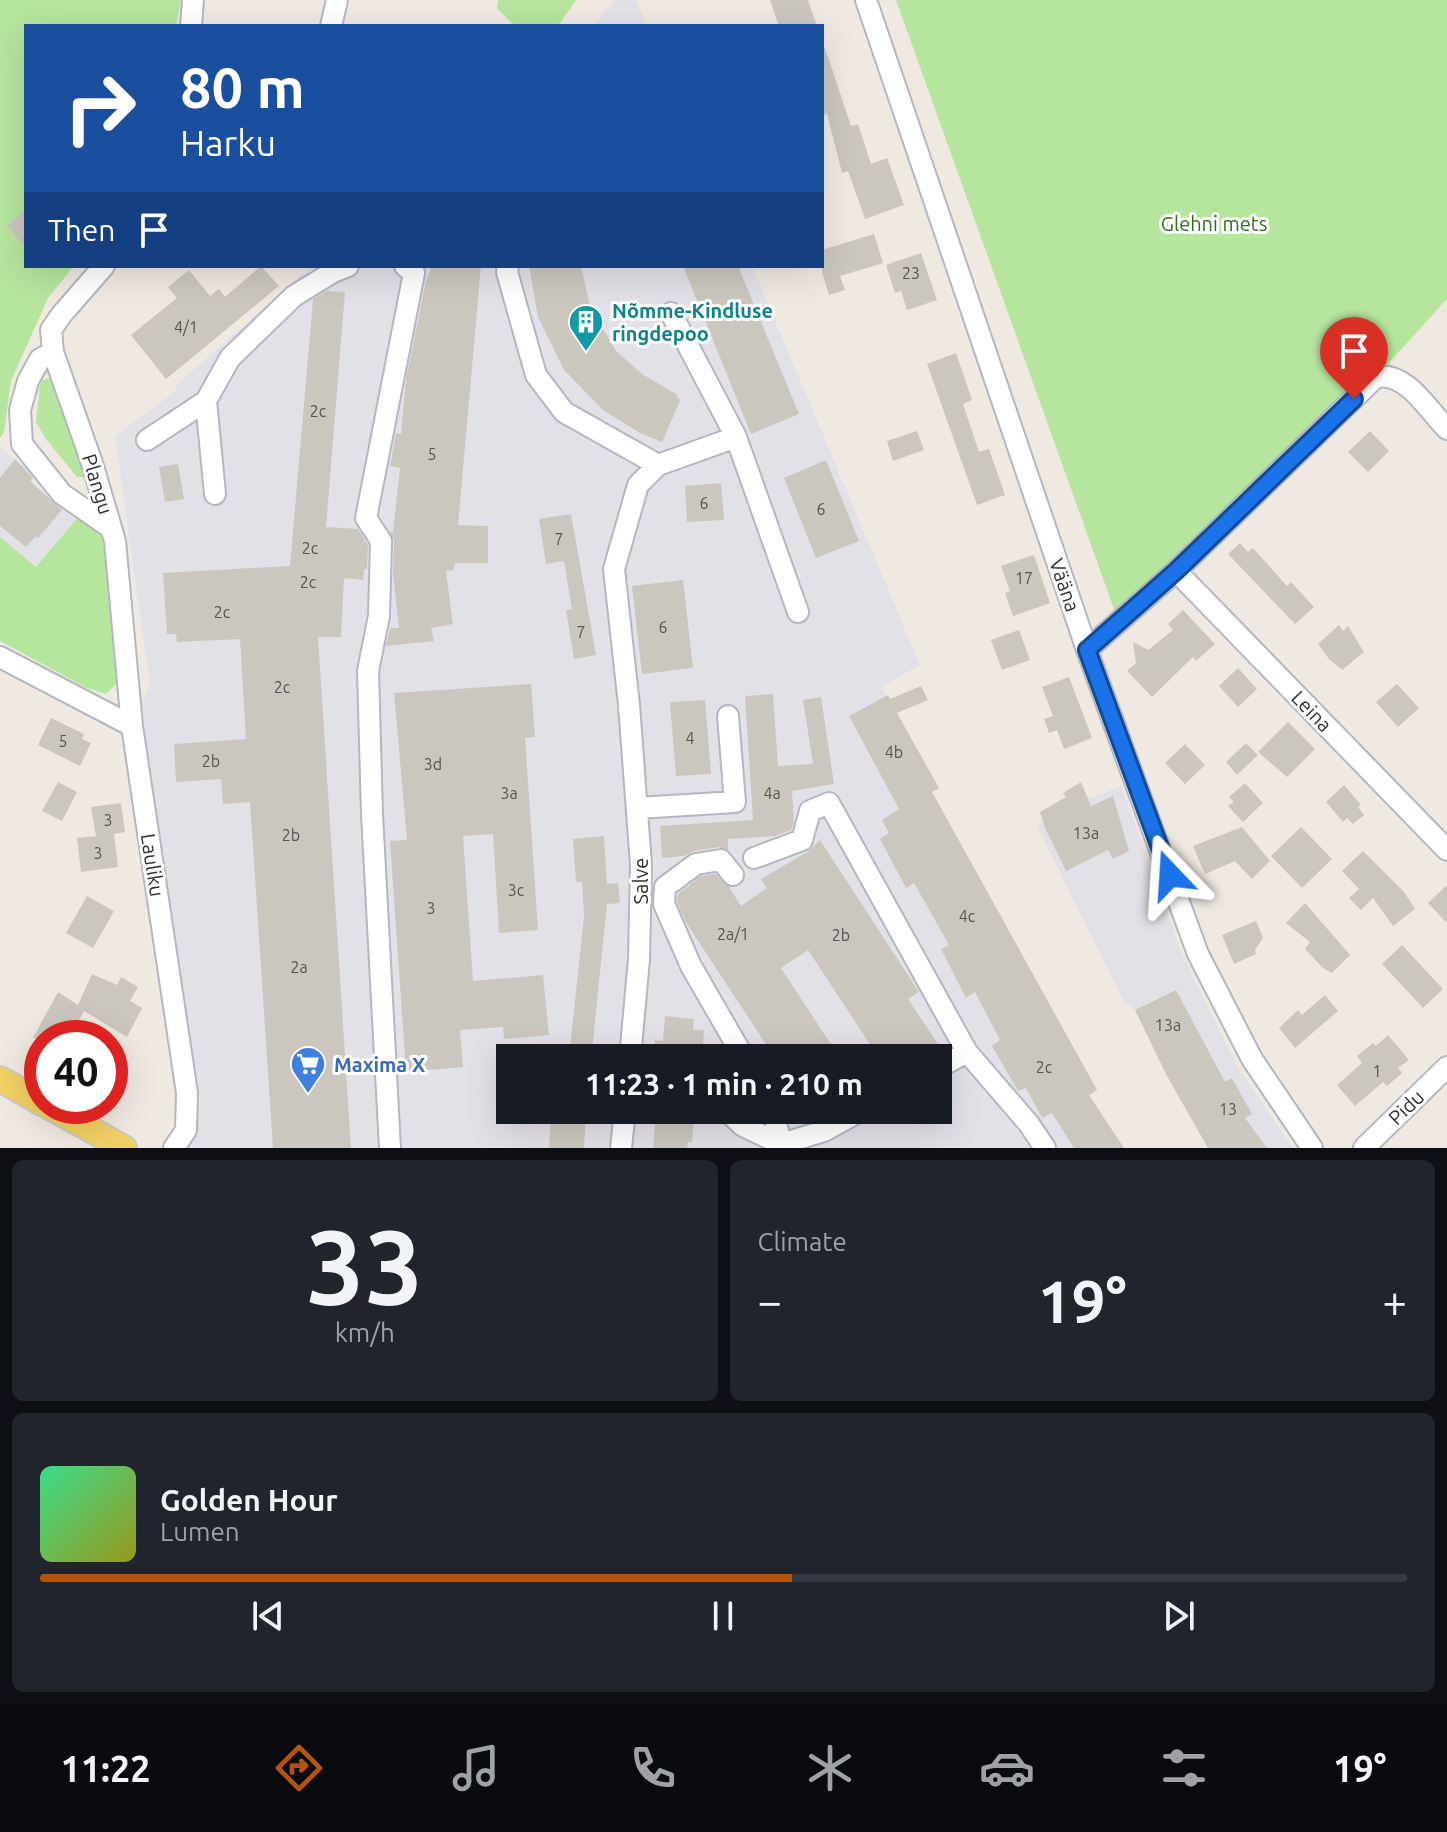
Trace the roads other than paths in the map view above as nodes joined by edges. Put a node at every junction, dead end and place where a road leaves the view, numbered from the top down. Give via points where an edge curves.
1 (193, 0) edge
2 (337, 0) edge
3 (866, 0) edge
4 (191, 24) edge
5 (331, 24) edge
6 (343, 268) edge
7 (408, 268) edge
8 (508, 268) edge
9 (97, 269) edge
10 (671, 313) dead end
11 (53, 352) junction
12 (206, 401) junction
13 (1447, 429) edge
14 (736, 437) junction
15 (147, 440) dead end
16 (658, 465) junction
17 (215, 494) dead end
18 (111, 528) junction
19 (1176, 571) junction
20 (798, 612) dead end
21 (1087, 650) junction
22 (0, 657) edge
23 (728, 716) dead end
24 (132, 726) junction
25 (637, 808) junction
26 (1447, 850) edge
27 (754, 858) dead end
28 (733, 875) dead end
29 (631, 1044) edge
30 (736, 1044) edge
31 (967, 1052) junction
32 (952, 1060) edge
33 (1447, 1067) edge
34 (0, 1079) edge
35 (24, 1093) edge
36 (81, 1124) edge
37 (624, 1124) edge
38 (741, 1124) edge
39 (776, 1124) edge
40 (837, 1124) edge
41 (781, 1144) junction
42 (124, 1148) edge
43 (174, 1148) edge
44 (390, 1148) edge
45 (621, 1148) edge
46 (1045, 1148) edge
47 (1312, 1148) edge
48 (1364, 1148) edge

1 - 4 street
2 - 5 street
3 - 21 street, Vääna
6 - 12 street via 294,296 230,358
7 - 44 street via 414,273 366,518 381,541 379,616 368,671
8 - 16 street via 536,375 545,388 564,412
9 - 11 street via 51,330
10 - 14 street
11 - 18 street, Plangu
11 - 18 street via 40,359 28,381 20,410 22,444 62,494
12 - 15 street
12 - 17 street
13 - 19 street via 1400,379 1376,377
14 - 16 street
14 - 20 street
16 - 25 street, Salve via 638,485 614,569
18 - 24 street, Plangu
19 - 21 street
19 - 26 street, Leina
21 - 47 street, Vääna via 1198,954 1252,1059
22 - 24 street
23 - 25 street via 735,802
24 - 43 street, Lauliku via 187,1093 186,1130
25 - 29 street, Salve via 639,959
27 - 31 street via 802,840 810,811 829,803
28 - 30 street via 721,860 696,864 665,887 664,904 691,966
31 - 32 street
31 - 46 street
33 - 48 street, Pidu
34 - 35 main road
36 - 42 main road
37 - 45 street
38 - 41 street
39 - 41 street
40 - 41 street

